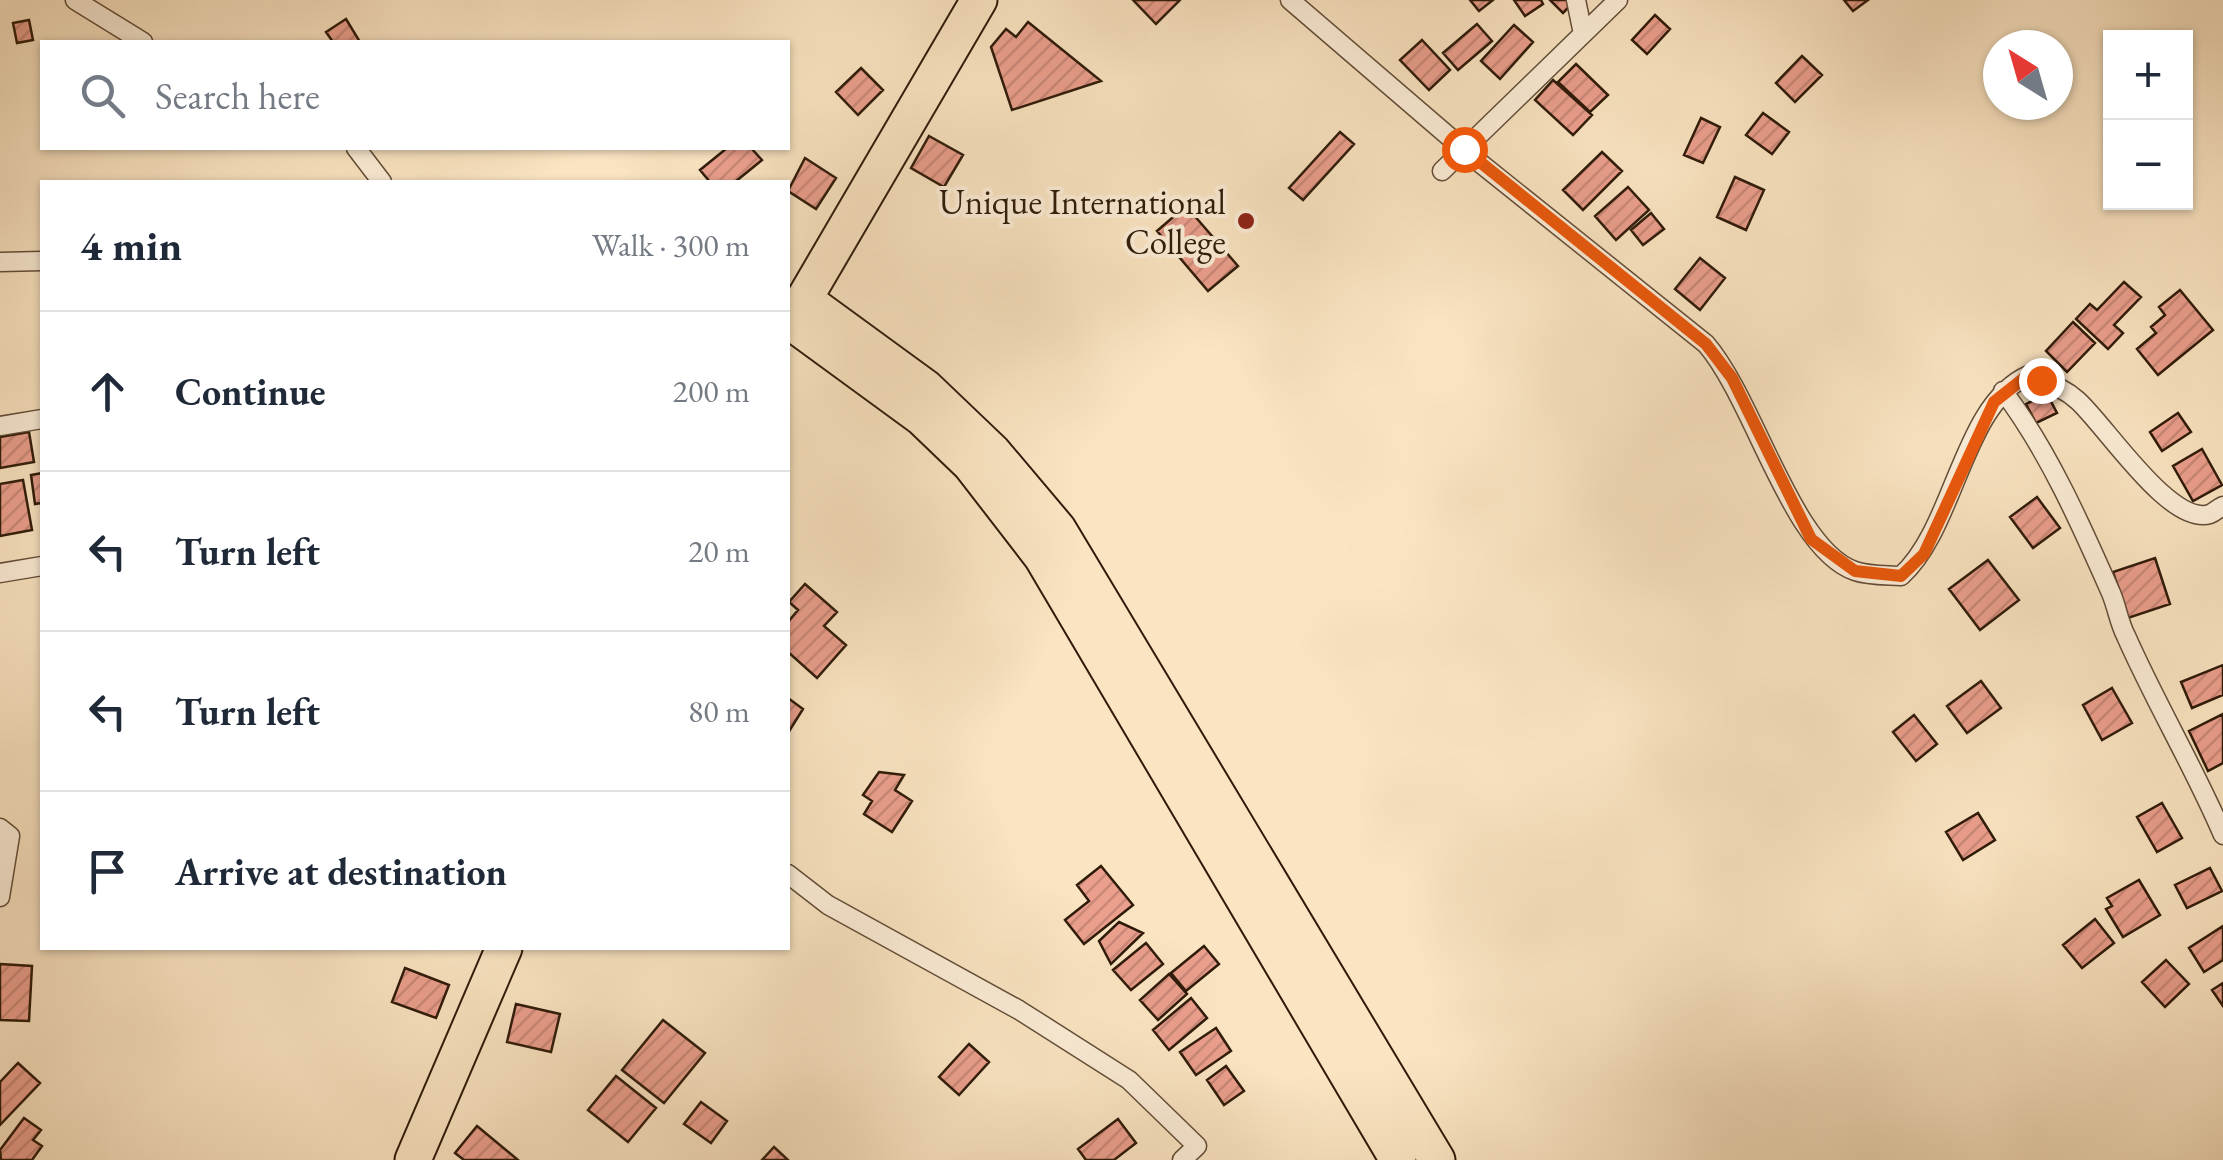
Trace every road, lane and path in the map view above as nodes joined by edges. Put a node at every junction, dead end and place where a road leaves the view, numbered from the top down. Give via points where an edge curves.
1 (75, 0) edge
2 (980, 0) edge
3 (1290, 0) edge
4 (1576, 0) edge
5 (1618, 0) edge
6 (1583, 34) junction
7 (138, 40) edge
8 (1464, 149) junction
9 (358, 150) edge
10 (1442, 171) dead end
11 (380, 180) edge
12 (40, 261) edge
13 (0, 262) edge
14 (794, 316) edge
15 (2004, 392) junction
16 (40, 419) edge
17 (0, 426) edge
18 (2223, 506) edge
19 (40, 566) edge
20 (0, 573) edge
21 (0, 828) edge
22 (2223, 836) edge
23 (790, 876) edge
24 (0, 897) edge
25 (503, 950) edge
26 (413, 1160) edge
27 (1182, 1160) edge
28 (1398, 1160) edge
29 (1437, 1160) edge

1 - 7 street
2 - 14 highway
3 - 8 street
4 - 6 street
5 - 6 street
6 - 8 street
8 - 10 street
8 - 15 street via 1706,344 1732,378 1801,524 1823,551 1855,571 1901,576 1924,554 1964,458
9 - 11 street
12 - 13 street
14 - 28 highway via 972,465 1042,557
14 - 29 highway via 926,388 993,452 1058,530
15 - 18 street via 2028,375 2054,384 2080,402 2164,496 2190,513
15 - 22 street via 2072,512
16 - 17 street
19 - 20 street
21 - 24 street via 10,836
23 - 27 street via 828,905 1130,1080 1197,1146
25 - 26 highway

